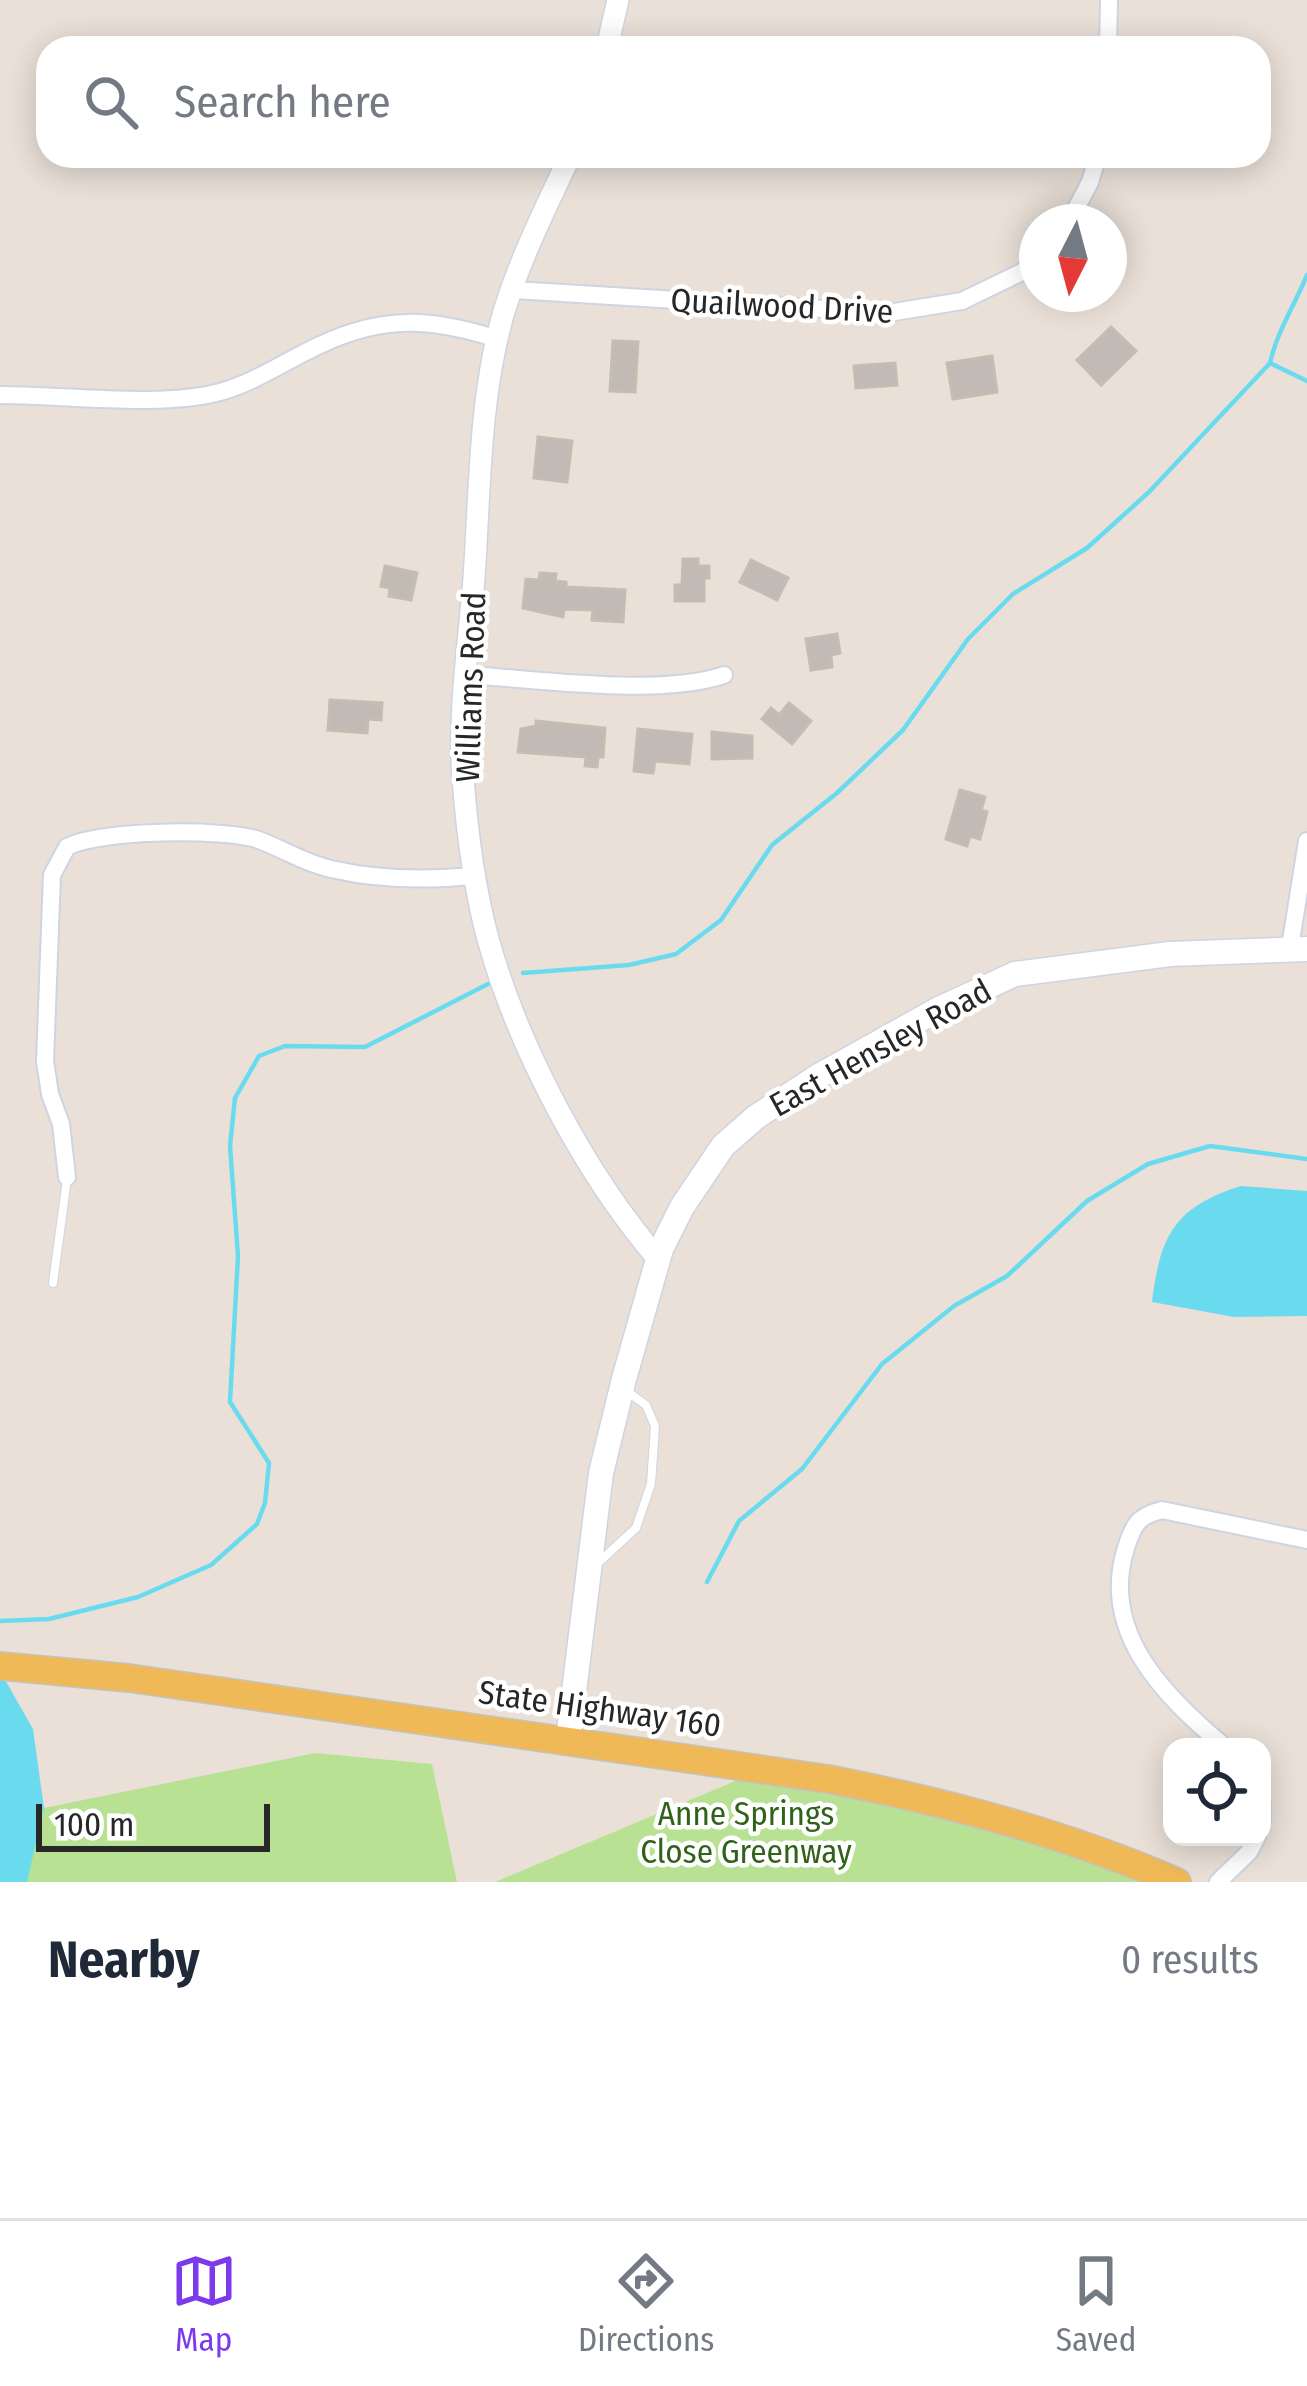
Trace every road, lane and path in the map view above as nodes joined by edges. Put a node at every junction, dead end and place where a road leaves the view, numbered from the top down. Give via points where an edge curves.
1 (618, 0) edge
2 (1109, 0) edge
3 (610, 36) edge
4 (1108, 36) edge
5 (565, 168) edge
6 (1094, 168) edge
7 (1078, 204) edge
8 (1019, 274) edge
9 (514, 290) junction
10 (497, 339) junction
11 (0, 395) edge
12 (467, 675) junction
13 (724, 675) dead end
14 (1307, 841) edge
15 (474, 876) junction
16 (1299, 948) edge
17 (68, 1177) joint
18 (658, 1259) junction
19 (53, 1283) dead end
20 (622, 1387) junction
21 (1307, 1540) edge
22 (588, 1572) junction
23 (0, 1666) edge
24 (1214, 1738) edge
25 (568, 1739) junction
26 (1253, 1846) edge
27 (1177, 1882) edge
28 (1218, 1882) edge

1 - 3 street
2 - 4 street
5 - 9 street, Williams Road
6 - 7 street
8 - 9 street, Quailwood Drive via 974,297 888,313
9 - 10 street, Williams Road
10 - 11 street via 383,321 241,384 192,396
10 - 12 street, Williams Road
12 - 13 street via 661,686
12 - 15 street, Williams Road via 463,773
14 - 16 street
15 - 17 street via 336,870 222,833 95,838 67,847 51,888 45,1061
15 - 18 street, Williams Road via 511,1008 547,1083 600,1179
16 - 18 main road, East Hensley Road via 1039,969 937,1010 818,1077 723,1146
17 - 19 lane
18 - 20 main road, East Hensley Road
20 - 22 main road, East Hensley Road
20 - 22 lane via 646,1405 655,1426 651,1484 636,1528
21 - 24 street via 1162,1510 1133,1524 1122,1559 1121,1611 1156,1682
22 - 25 main road, East Hensley Road
23 - 25 main road, State Highway 160
25 - 27 main road, State Highway 160 via 921,1797
26 - 28 street

